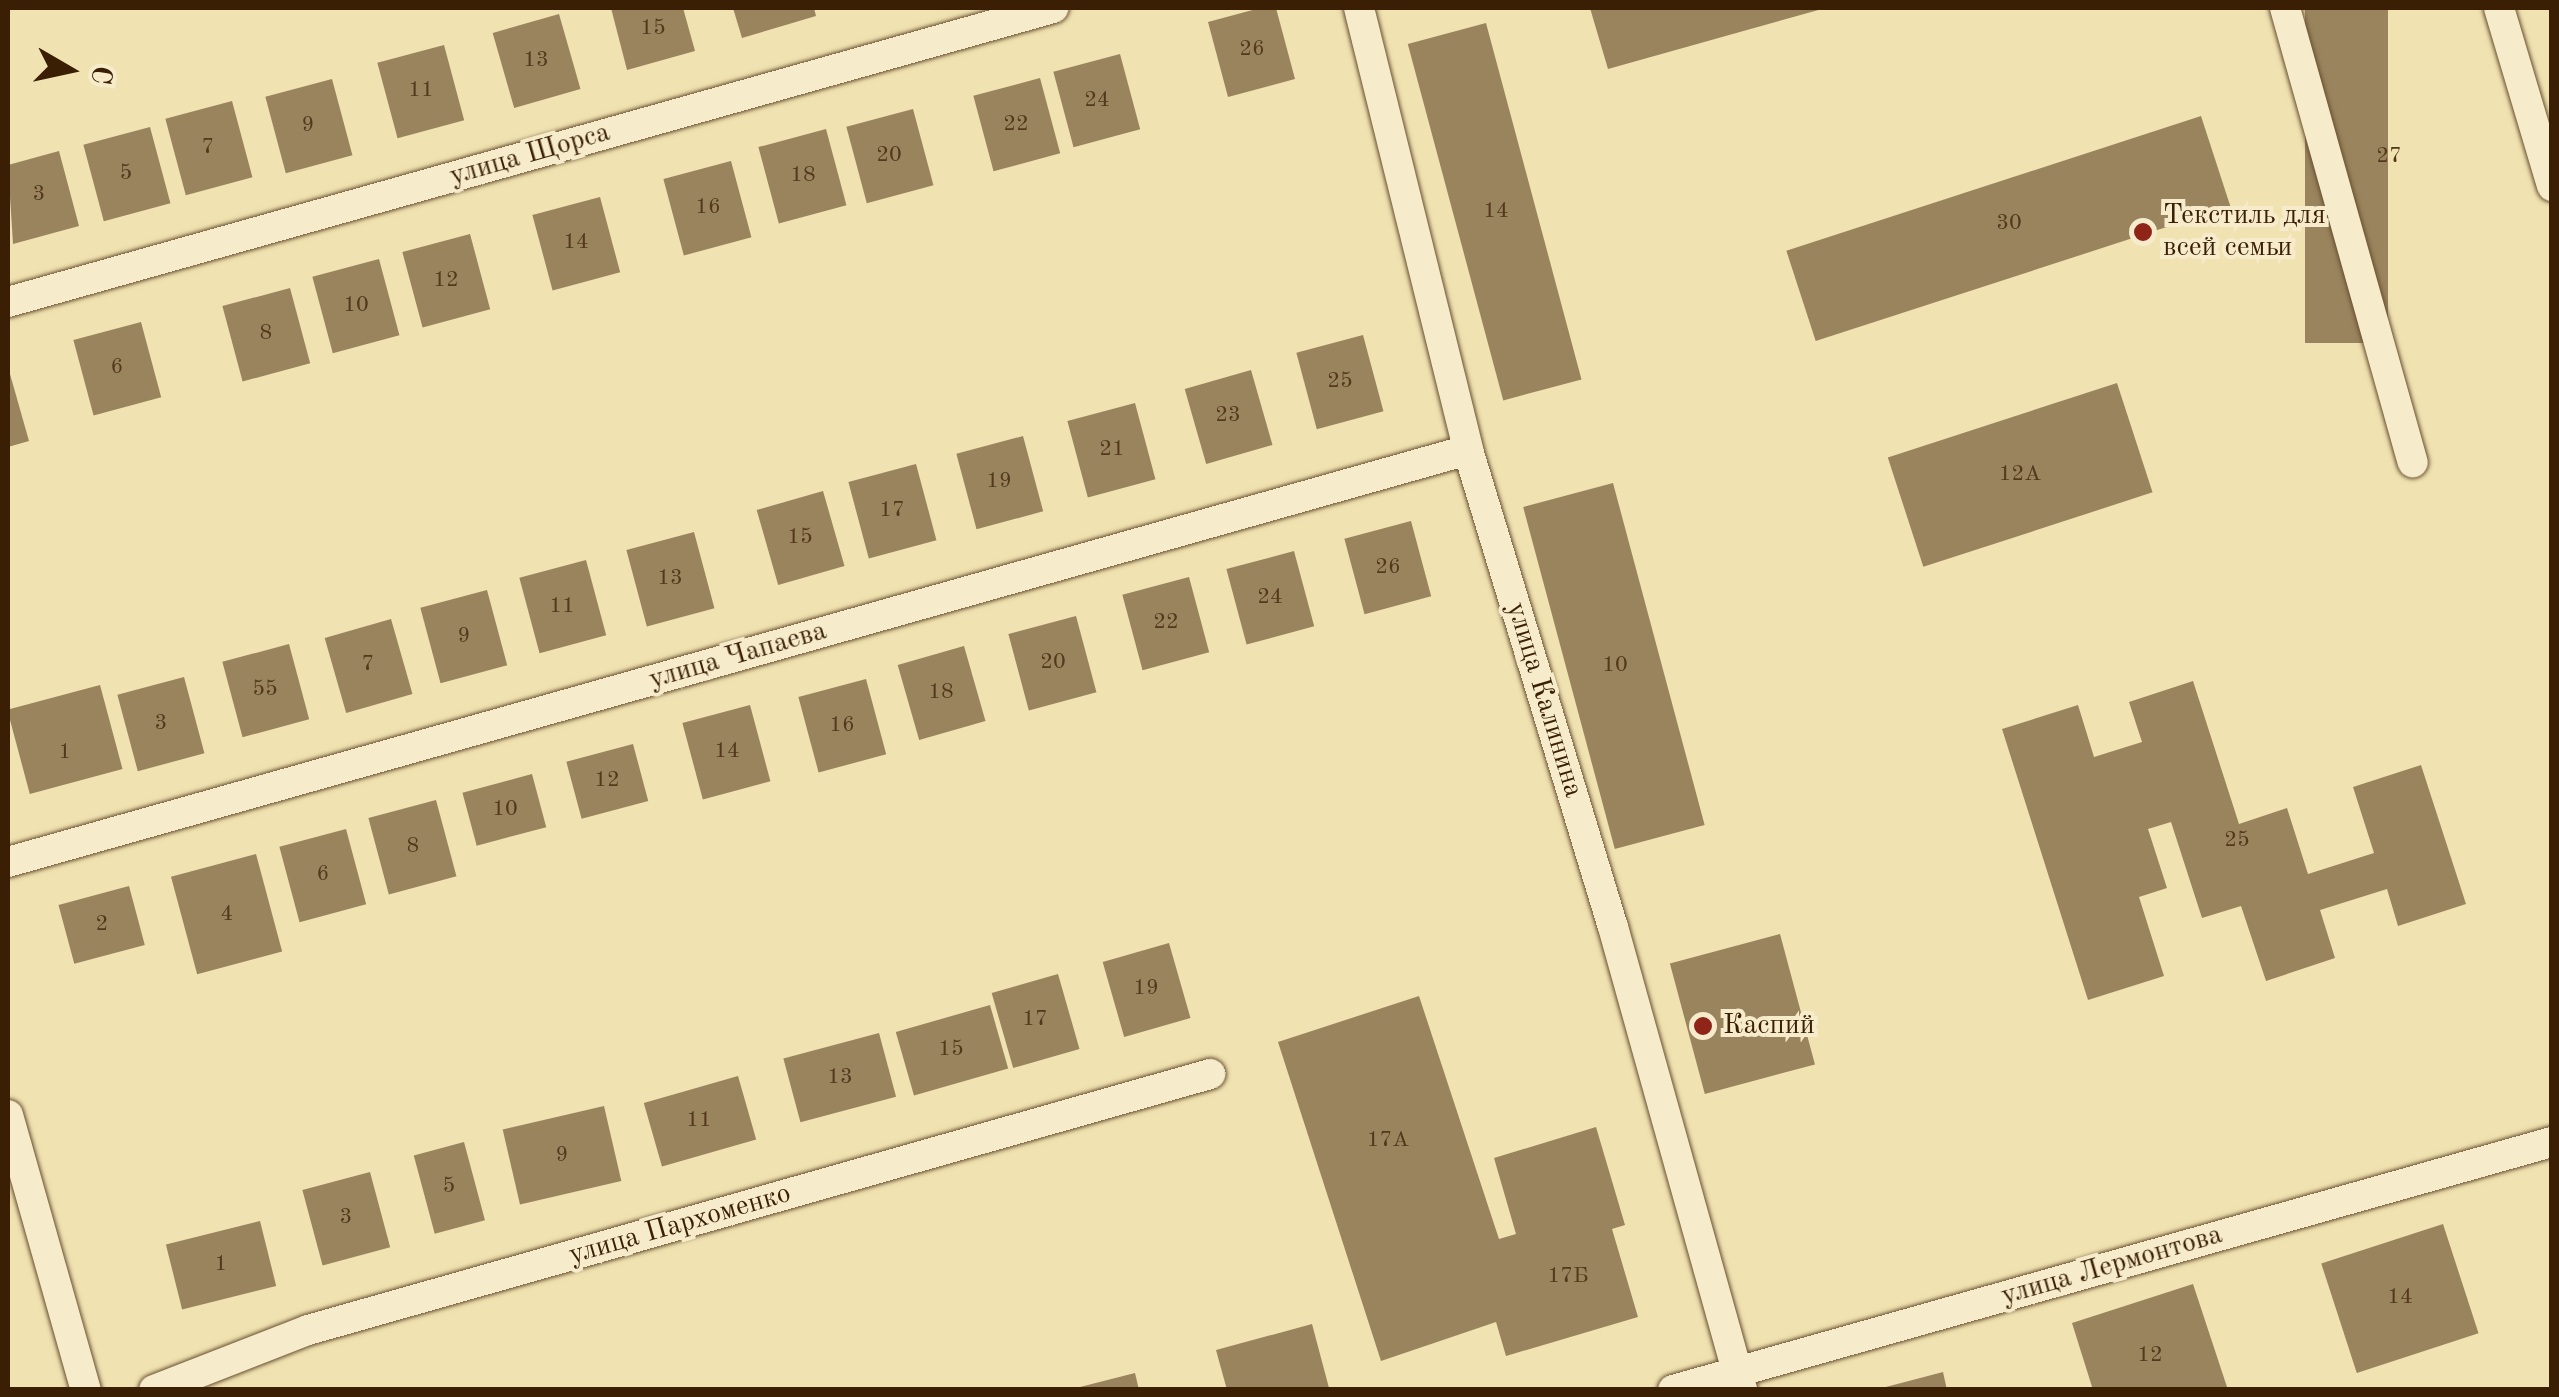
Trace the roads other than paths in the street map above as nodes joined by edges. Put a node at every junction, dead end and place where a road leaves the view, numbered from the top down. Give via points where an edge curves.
1 (1053, 8) edge
2 (1360, 8) edge
3 (2285, 8) edge
4 (2503, 8) edge
5 (2552, 186) edge
6 (8, 302) edge
7 (1468, 450) junction
8 (2413, 462) dead end
9 (8, 862) edge
10 (1210, 1074) dead end
11 (8, 1116) edge
12 (2552, 1142) edge
13 (1740, 1380) edge
14 (86, 1390) edge
15 (154, 1390) edge
16 (1673, 1390) edge

1 - 6 street, улица Щорса
2 - 7 street, улица Калинина
3 - 8 street
4 - 5 street
7 - 9 street, улица Чапаева
7 - 13 street, улица Калинина
10 - 15 street, улица Пархоменко via 308,1330
11 - 14 street
12 - 13 street, улица Лермонтова
13 - 16 street, улица Лермонтова

